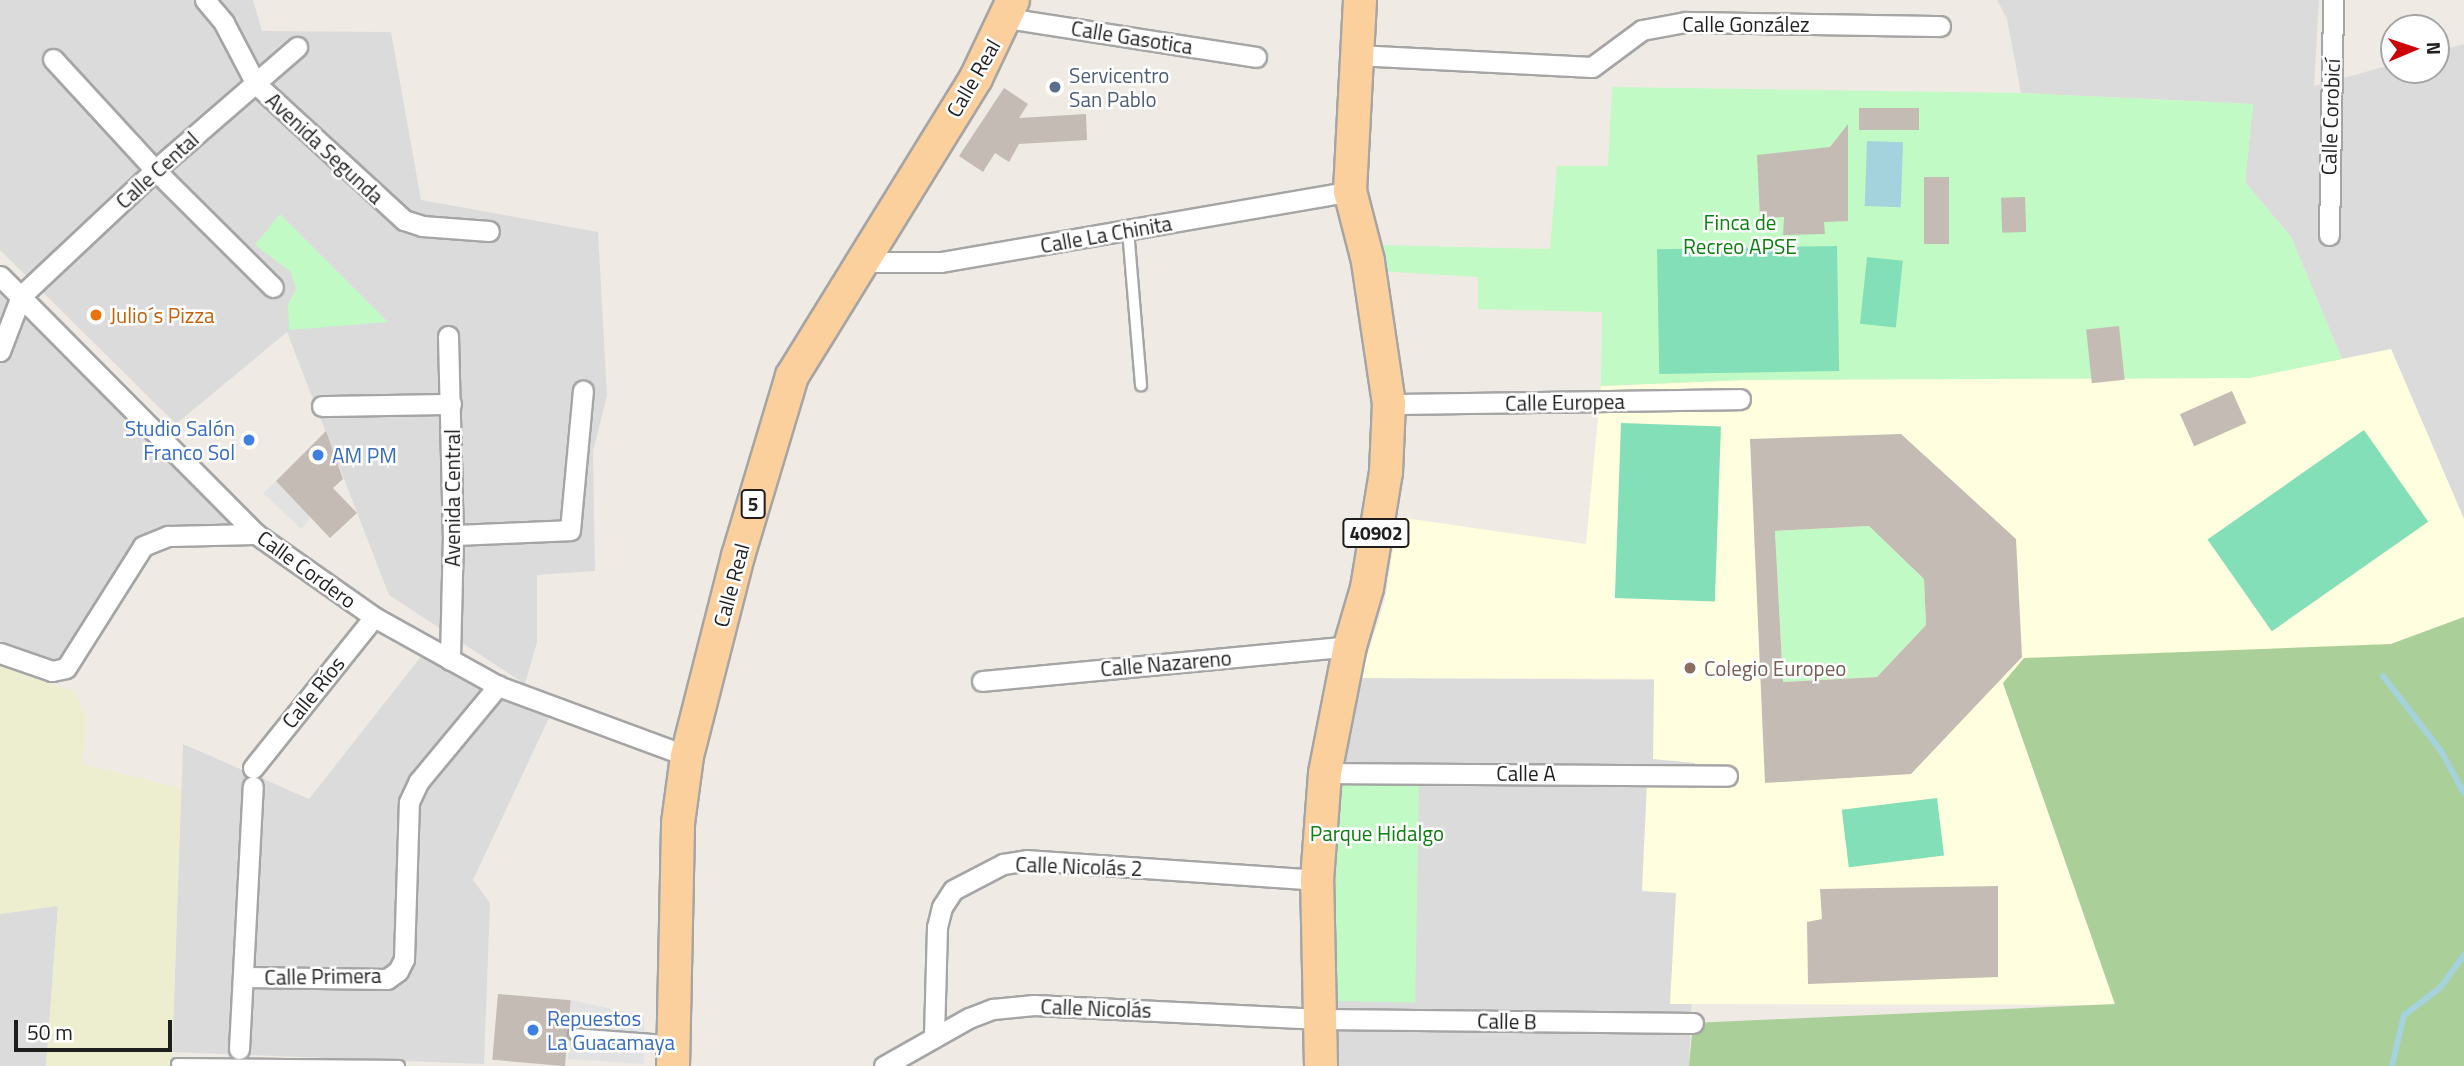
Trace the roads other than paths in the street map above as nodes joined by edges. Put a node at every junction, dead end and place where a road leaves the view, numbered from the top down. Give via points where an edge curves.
1 (205, 0) edge
2 (1360, 0) edge
3 (2333, 0) edge
4 (1010, 9) edge
5 (1940, 26) dead end
6 (297, 47) dead end
7 (1356, 55) junction
8 (1256, 57) dead end
9 (53, 59) dead end
10 (256, 84) junction
11 (155, 170) junction
12 (1350, 191) junction
13 (1128, 230) junction
14 (489, 231) dead end
15 (2329, 235) dead end
16 (861, 262) junction
17 (0, 276) edge
18 (272, 287) dead end
19 (21, 296) junction
20 (448, 336) dead end
21 (0, 351) edge
22 (1141, 385) dead end
23 (583, 391) dead end
24 (1740, 399) dead end
25 (451, 404) junction
26 (1389, 404) junction
27 (322, 406) dead end
28 (256, 534) junction
29 (453, 535) junction
30 (374, 617) junction
31 (1350, 646) junction
32 (0, 653) edge
33 (450, 660) junction
34 (982, 681) dead end
35 (498, 686) junction
36 (687, 755) junction
37 (1325, 773) junction
38 (1727, 776) dead end
39 (1317, 880) junction
40 (246, 976) junction
41 (1321, 1019) junction
42 (1693, 1023) dead end
43 (574, 1034) dead end
44 (934, 1035) junction
45 (239, 1049) dead end
46 (672, 1054) edge
47 (177, 1064) dead end
48 (399, 1066) edge
49 (884, 1066) edge
50 (1321, 1066) edge

1 - 10 street, Avenida Segunda via 224,23
2 - 7 main road, 40902
3 - 15 street, Calle Corobicí
4 - 8 street, Calle Gasotica
4 - 16 main road, Calle Real / 5 via 976,78
5 - 7 street, Calle González via 1685,22 1642,30 1592,67
6 - 10 street, Calle Cental
7 - 12 main road, 40902
9 - 11 street
10 - 11 street, Calle Cental
10 - 14 street, Avenida Segunda via 404,220 422,226
11 - 18 street
11 - 19 street, Calle Cental
12 - 13 street, Calle La Chinita
12 - 26 main road, 40902 via 1367,261
13 - 16 street, Calle La Chinita via 941,262
13 - 22 lane
16 - 36 main road, Calle Real / 5 via 792,376 738,556
17 - 19 street, Calle Cordero
19 - 21 street
19 - 28 street, Calle Cordero
20 - 25 street, Avenida Central
23 - 29 street via 573,524 564,533
24 - 26 street, Calle Europea
25 - 27 street
25 - 29 street, Avenida Central
26 - 31 main road, 40902 via 1384,484 1367,588
28 - 30 street, Calle Cordero
28 - 32 street via 168,536 143,546 66,668 52,671
29 - 33 street, Avenida Central
30 - 33 street, Calle Cordero
30 - 40 street, Calle Ríos via 253,777
31 - 34 street, Calle Nazareno
31 - 37 main road, 40902
33 - 35 street, Calle Cordero
35 - 36 street, Calle Cordero
35 - 40 street, Calle Primera via 419,781 409,802 404,959 398,971 387,979
36 - 46 main road, Calle Real / 5 via 678,823
37 - 38 street, Calle A
37 - 39 main road, 40902
39 - 41 main road, 40902
39 - 44 street, Calle Nicolás 2 via 1027,860 1003,864 953,890 942,907 937,927
40 - 45 street
41 - 42 street, Calle B
41 - 44 street, Calle Nicolás via 1034,1005 993,1009
41 - 50 main road, 40902
43 - 46 lane
44 - 49 street, Calle Nicolás
47 - 48 lane

